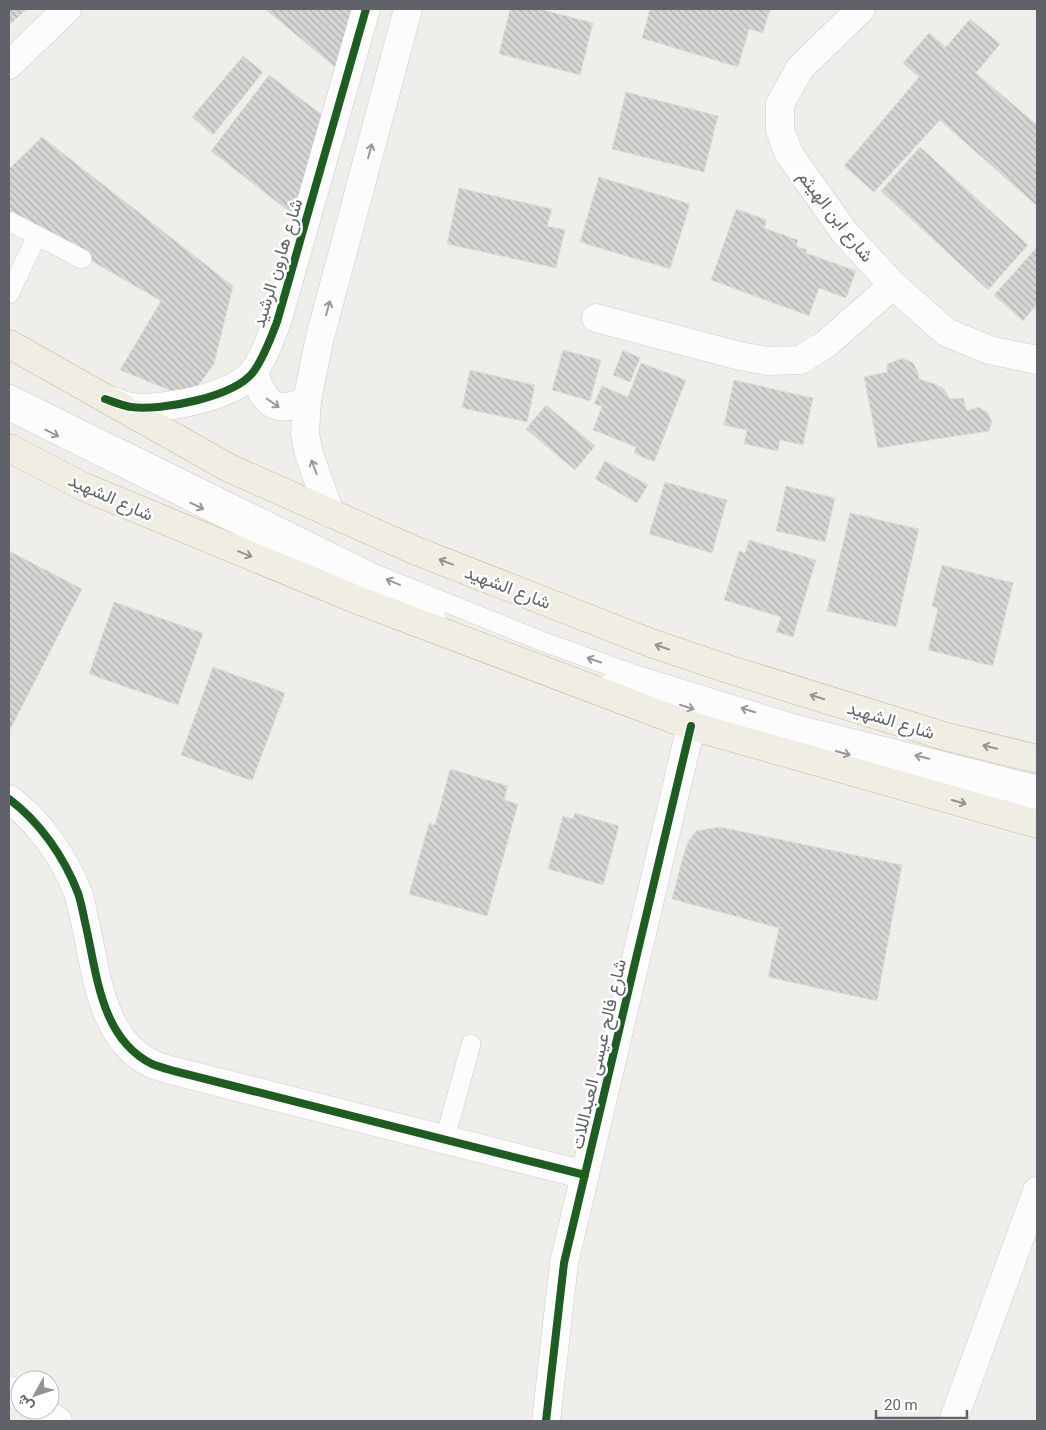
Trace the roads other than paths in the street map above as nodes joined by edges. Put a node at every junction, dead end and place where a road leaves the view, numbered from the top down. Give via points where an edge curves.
1 (67, 9) edge
2 (366, 9) edge
3 (408, 9) edge
4 (861, 9) edge
5 (9, 65) edge
6 (9, 221) edge
7 (37, 236) junction
8 (82, 259) dead end
9 (894, 285) junction
10 (9, 294) edge
11 (596, 318) dead end
12 (9, 344) edge
13 (1037, 360) edge
14 (253, 372) junction
15 (9, 394) edge
16 (106, 399) junction
17 (307, 400) junction
18 (9, 411) edge
19 (9, 448) edge
20 (330, 513) junction
21 (691, 726) junction
22 (1037, 759) edge
23 (1037, 785) edge
24 (9, 799) edge
25 (1037, 801) edge
26 (1037, 824) edge
27 (471, 1044) dead end
28 (445, 1139) junction
29 (585, 1175) junction
30 (1036, 1202) edge
31 (546, 1421) edge
32 (954, 1421) edge

1 - 5 street
2 - 14 street, شارع هارون الرشيد via 277,322
17 -> 3 street via 320,337
4 - 9 street, شارع ابن الهيثم via 800,68 780,104 780,130 788,154 845,233
6 - 7 lane
7 - 8 lane
7 - 10 lane
9 - 11 street via 826,344 800,360 768,361 740,356
9 - 13 street, شارع ابن الهيثم via 946,332 989,350
12 - 16 highway, شارع الشهيد
14 - 16 street, شارع هارون الرشيد via 231,389 208,398 162,407 131,407
14 -> 17 street via 260,389 273,405 285,408
23 -> 15 lane via 798,725 630,673 544,642 375,574
16 - 20 highway, شارع الشهيد via 229,468
20 -> 17 street via 309,454 305,434
18 -> 25 lane via 312,562 514,647 737,723
19 -> 21 highway, شارع الشهيد via 84,487 360,601
22 -> 20 highway, شارع الشهيد via 935,733 651,643 414,550
21 -> 26 highway, شارع الشهيد
21 - 29 street, شارع فالح عيسى العبداللات
24 - 28 street via 42,831 63,861 78,894 108,1017 119,1037 134,1052 153,1064 174,1071
27 - 28 lane
28 - 29 street
29 - 31 street, شارع فالح عيسى العبداللات via 564,1263
30 - 32 street

